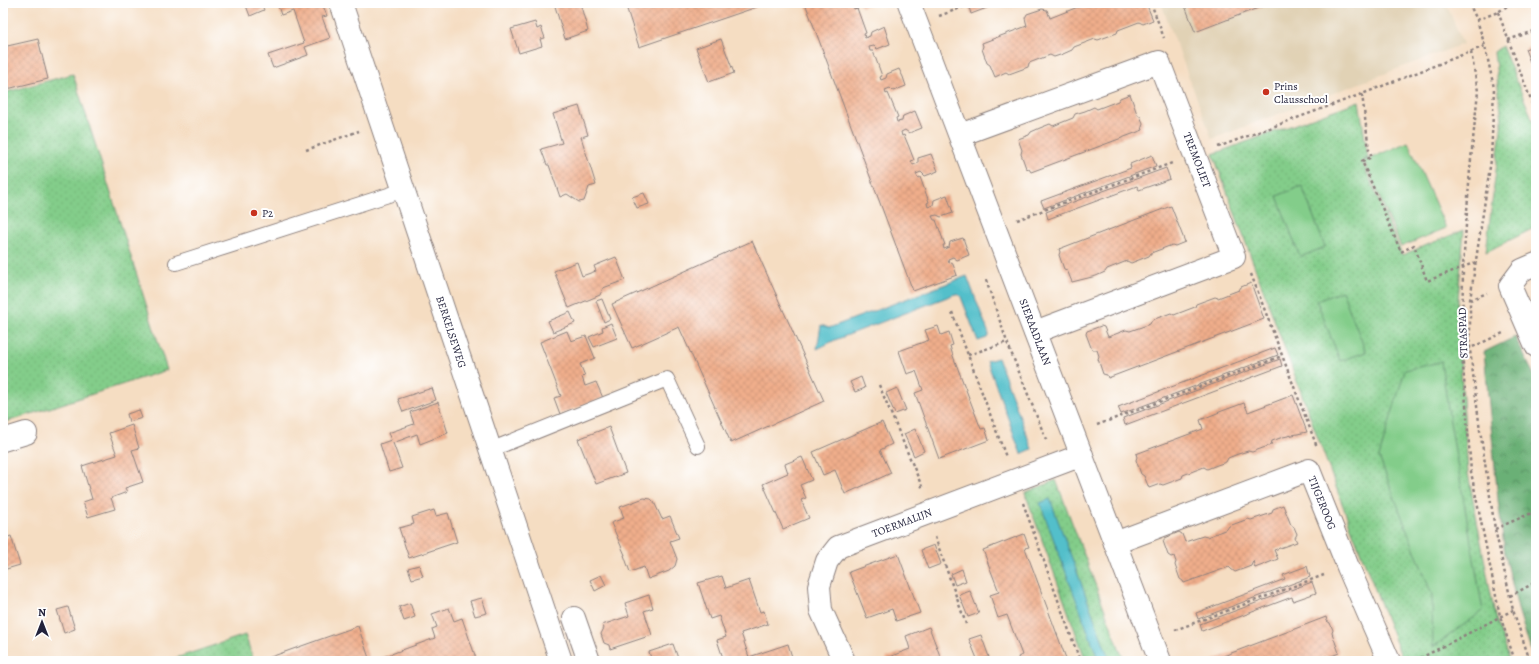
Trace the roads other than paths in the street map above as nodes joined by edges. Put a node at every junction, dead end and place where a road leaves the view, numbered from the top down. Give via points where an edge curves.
1 (342, 3) edge
2 (909, 3) edge
3 (960, 136) junction
4 (404, 190) junction
5 (176, 263) dead end
6 (1536, 264) edge
7 (1035, 332) junction
8 (1536, 346) edge
9 (26, 432) dead end
10 (3, 440) edge
11 (698, 446) dead end
12 (490, 450) junction
13 (1082, 455) junction
14 (1115, 543) junction
15 (574, 618) dead end
16 (561, 661) edge
17 (589, 661) edge
18 (844, 661) edge
19 (1160, 661) edge
20 (1389, 661) edge

1 - 4 street, BERKELSEWEG
2 - 3 street, SIERAADLAAN
3 - 7 street, SIERAADLAAN
3 - 7 street, TREMOLIET via 1159,62 1234,256
4 - 5 lane
4 - 12 street, BERKELSEWEG
6 - 8 street via 1522,270 1510,286
7 - 13 street, SIERAADLAAN
9 - 10 street
11 - 12 lane via 667,379
12 - 16 street, BERKELSEWEG
13 - 14 street, SIERAADLAAN
13 - 18 street, TOERMALIJN via 838,547 827,561 818,586 821,610
14 - 19 street, SIERAADLAAN
14 - 20 street, TIJGEROOG via 1309,470
15 - 17 street

